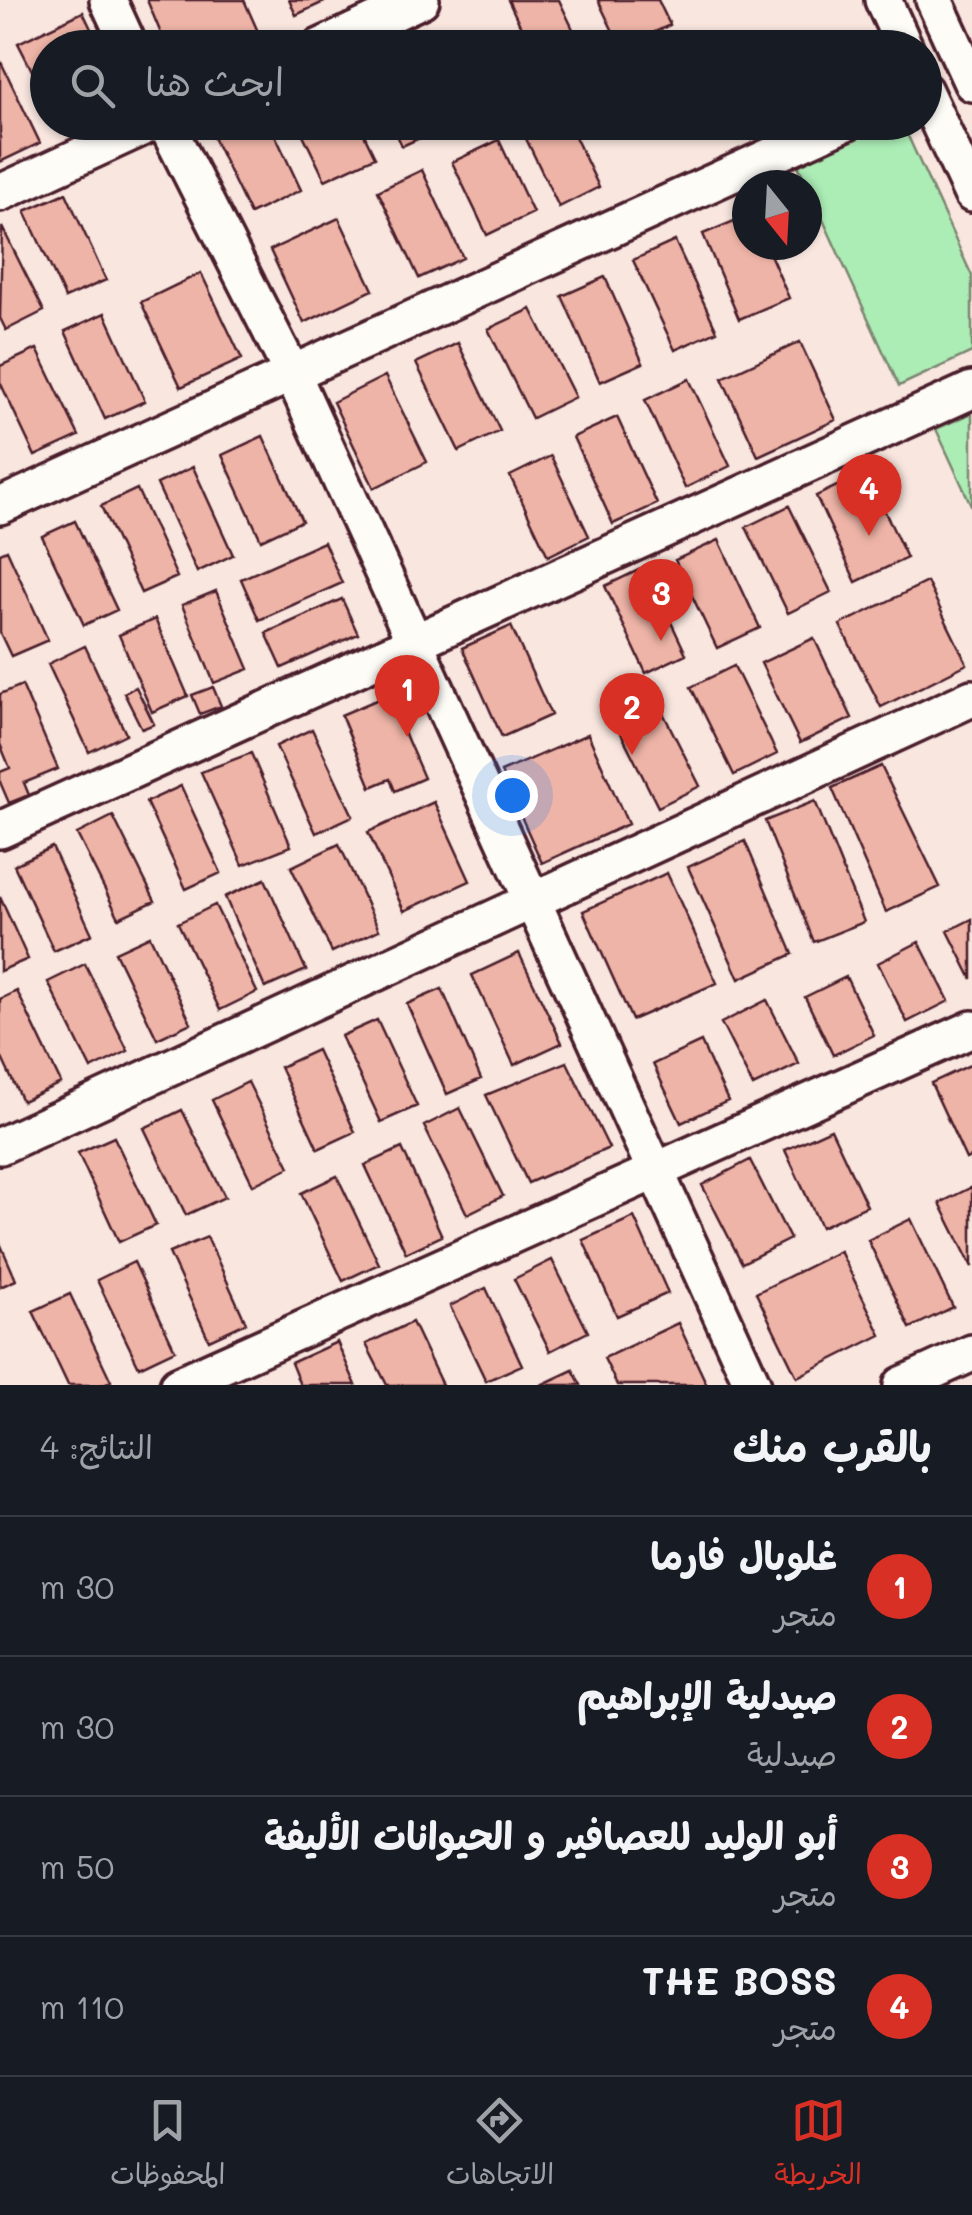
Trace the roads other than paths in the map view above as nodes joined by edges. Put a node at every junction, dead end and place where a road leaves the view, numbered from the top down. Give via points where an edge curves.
1 (108, 0) edge
2 (421, 0) edge
3 (883, 0) edge
4 (934, 0) edge
5 (122, 30) edge
6 (357, 30) edge
7 (897, 30) edge
8 (972, 83) edge
9 (942, 130) edge
10 (115, 140) edge
11 (175, 140) edge
12 (806, 140) edge
13 (0, 193) edge
14 (972, 194) edge
15 (292, 374) junction
16 (972, 390) edge
17 (0, 506) edge
18 (414, 642) junction
19 (972, 698) edge
20 (0, 830) edge
21 (532, 900) junction
22 (972, 1029) edge
23 (0, 1146) edge
24 (655, 1171) junction
25 (967, 1365) edge
26 (178, 1385) edge
27 (753, 1385) edge
28 (902, 1385) edge

1 - 5 street
2 - 6 street
3 - 7 street
4 - 8 street
9 - 14 street
10 - 13 street
11 - 15 street
12 - 15 street
15 - 17 street
15 - 18 street
16 - 18 street
18 - 20 street
18 - 21 street
19 - 21 street
21 - 23 street
21 - 24 street
22 - 24 street
24 - 26 street
24 - 27 street
25 - 28 street

